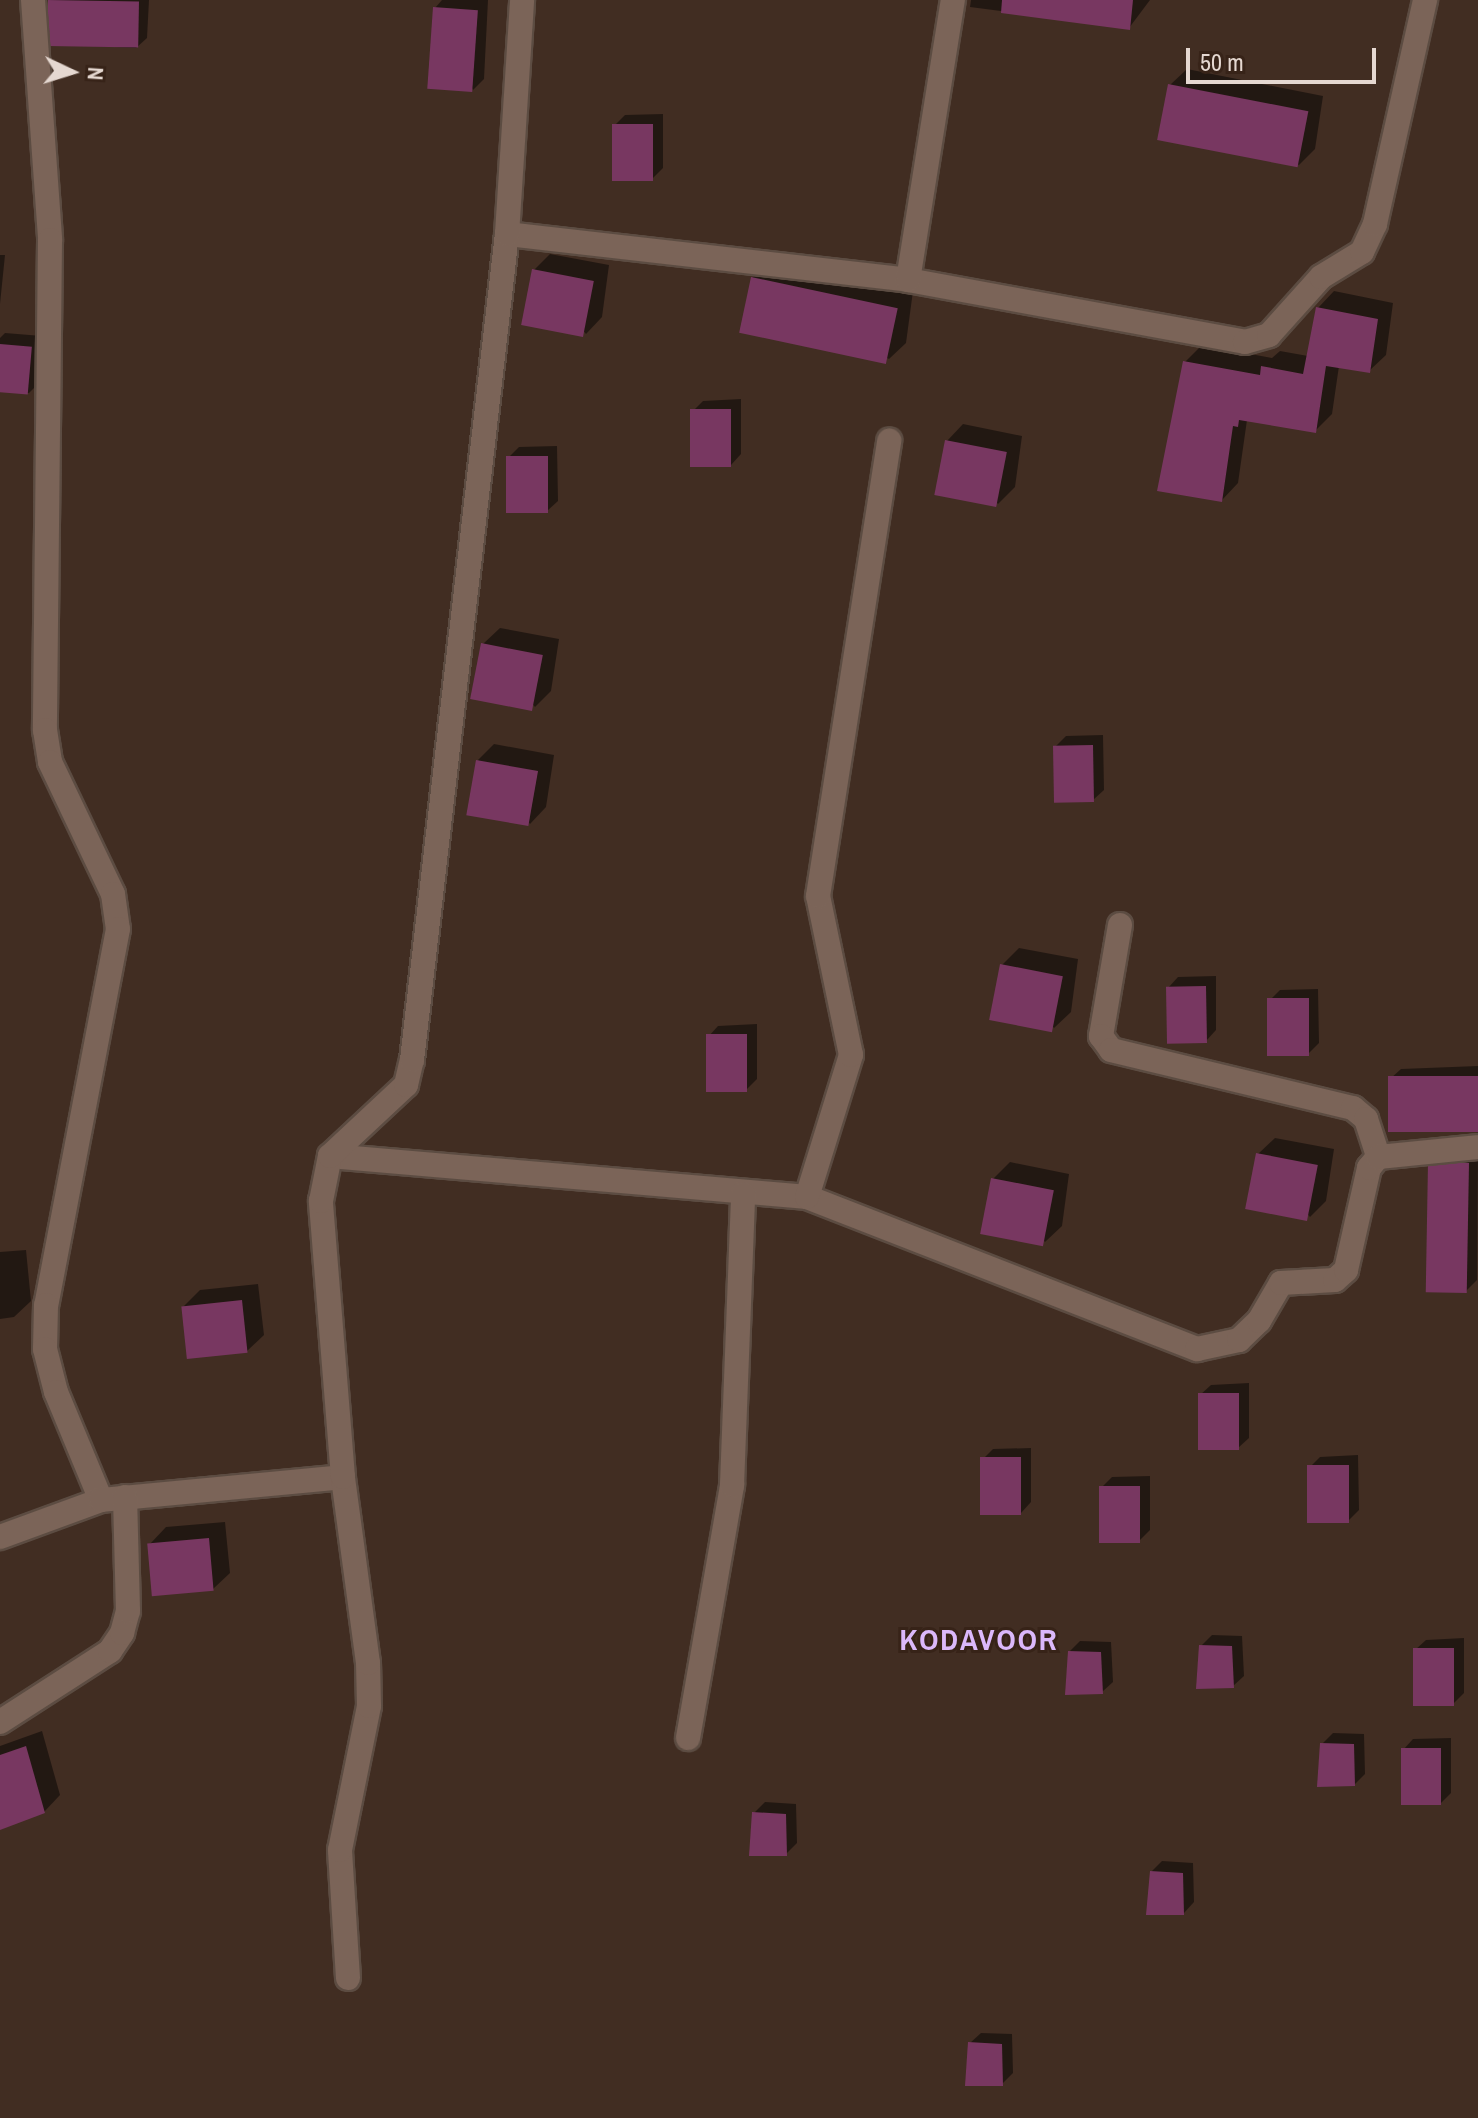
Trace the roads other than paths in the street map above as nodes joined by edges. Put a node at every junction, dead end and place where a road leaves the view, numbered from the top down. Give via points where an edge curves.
1 (33, 0) edge
2 (522, 0) edge
3 (953, 0) edge
4 (1425, 0) edge
5 (507, 234) junction
6 (908, 280) junction
7 (889, 441) dead end
8 (1120, 925) dead end
9 (1478, 1147) edge
10 (330, 1156) junction
11 (1378, 1157) junction
12 (743, 1194) junction
13 (807, 1197) junction
14 (343, 1477) junction
15 (113, 1499) junction
16 (0, 1537) edge
17 (0, 1722) edge
18 (688, 1738) dead end
19 (348, 1978) dead end

1 - 15 street via 50,240 45,730 50,762 113,894 118,929 46,1305 45,1349 56,1392
2 - 5 street
3 - 6 street
4 - 6 street via 1369,238 1362,252 1321,277 1269,335 1245,342
5 - 6 street
5 - 10 street via 412,1060 406,1085
7 - 13 street via 818,896 851,1055
8 - 11 street via 1101,1036 1111,1050 1353,1108 1366,1119
9 - 11 street
10 - 12 street
10 - 14 street via 321,1201
11 - 13 street via 1369,1168 1346,1270 1335,1280 1281,1283 1259,1321 1239,1340 1197,1349
12 - 13 street
12 - 18 street via 732,1485
14 - 15 street
14 - 19 street via 369,1706 340,1850
15 - 16 street
15 - 17 street via 128,1611 122,1633 110,1651

